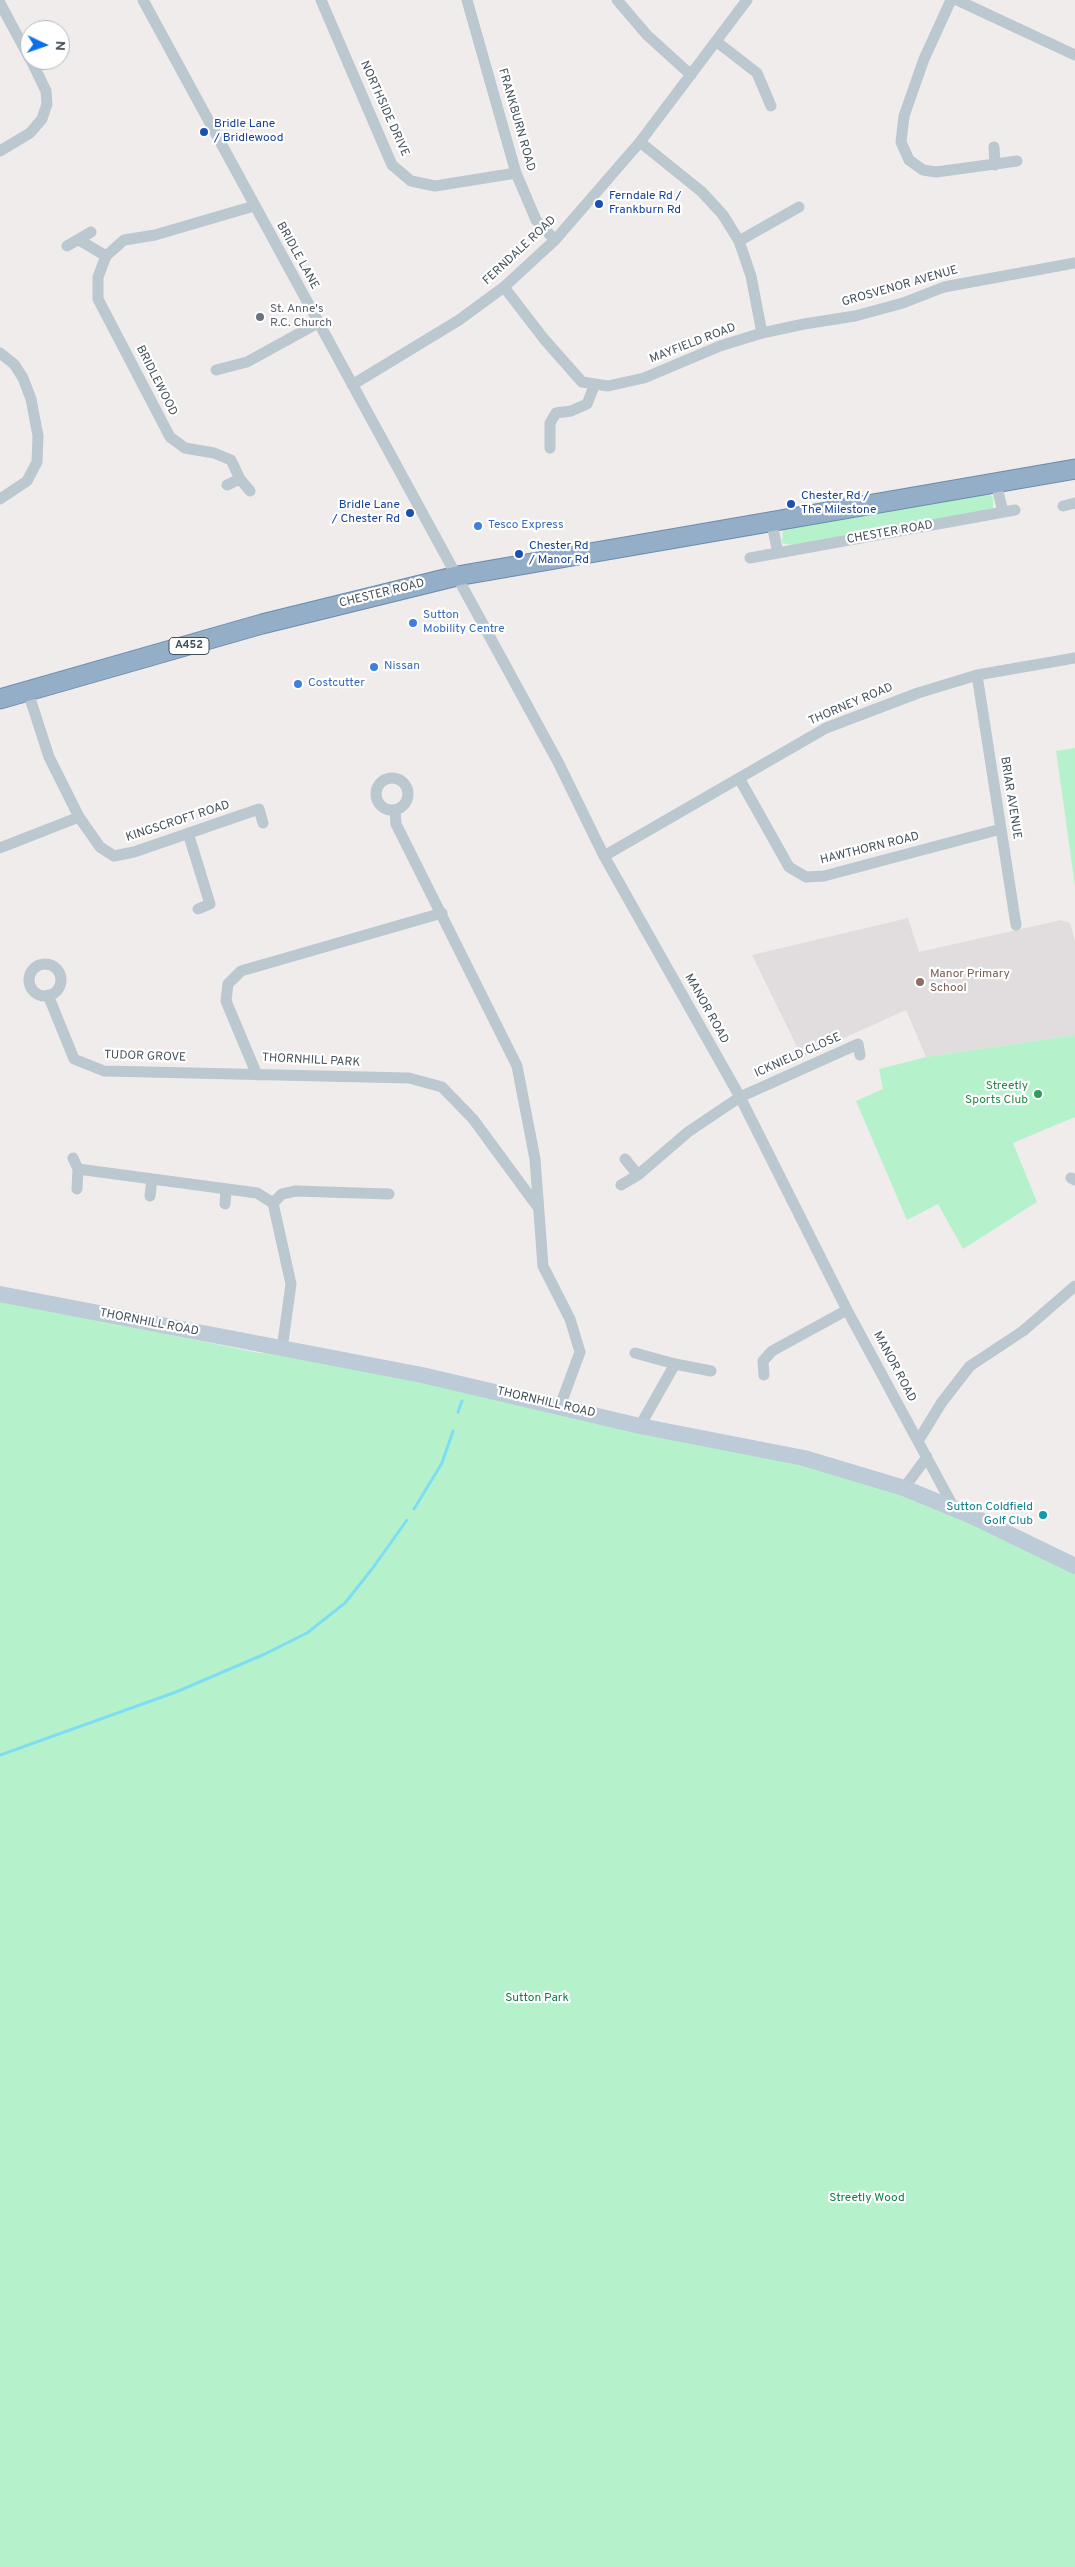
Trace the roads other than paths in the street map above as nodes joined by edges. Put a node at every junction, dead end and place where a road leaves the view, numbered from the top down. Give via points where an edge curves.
1 (143, 0) edge
2 (321, 0) edge
3 (467, 0) edge
4 (617, 0) edge
5 (747, 0) edge
6 (951, 0) edge
7 (957, 0) edge
8 (0, 3) edge
9 (3, 17) edge
10 (717, 42) junction
11 (20, 44) edge
12 (1075, 55) edge
13 (35, 70) edge
14 (691, 75) junction
15 (771, 106) dead end
16 (640, 142) junction
17 (994, 147) dead end
18 (0, 151) edge
19 (1017, 161) dead end
20 (995, 165) junction
21 (516, 173) junction
22 (254, 206) junction
23 (800, 207) dead end
24 (91, 232) dead end
25 (79, 240) junction
26 (555, 240) junction
27 (739, 241) junction
28 (67, 246) dead end
29 (106, 256) junction
30 (1075, 263) edge
31 (504, 287) junction
32 (318, 323) junction
33 (762, 333) junction
34 (0, 353) edge
35 (216, 370) dead end
36 (595, 384) junction
37 (352, 385) junction
38 (550, 448) dead end
39 (1075, 469) edge
40 (240, 478) junction
41 (996, 483) junction
42 (227, 485) dead end
43 (250, 491) dead end
44 (0, 499) edge
45 (1075, 503) edge
46 (1062, 506) dead end
47 (1016, 510) dead end
48 (1003, 512) junction
49 (771, 520) junction
50 (778, 553) junction
51 (750, 558) dead end
52 (457, 576) junction
53 (1075, 658) edge
54 (977, 675) junction
55 (28, 692) junction
56 (0, 699) edge
57 (739, 778) junction
58 (395, 810) dead end
59 (79, 817) junction
60 (263, 823) dead end
61 (1001, 829) junction
62 (188, 833) junction
63 (0, 848) edge
64 (604, 856) junction
65 (198, 909) dead end
66 (442, 913) junction
67 (1016, 925) dead end
68 (48, 995) dead end
69 (860, 1055) dead end
70 (257, 1075) junction
71 (740, 1097) junction
72 (625, 1159) dead end
73 (638, 1175) junction
74 (152, 1179) junction
75 (621, 1185) dead end
76 (77, 1189) dead end
77 (226, 1189) junction
78 (390, 1194) dead end
79 (150, 1196) dead end
80 (225, 1204) dead end
81 (273, 1204) junction
82 (538, 1206) junction
83 (1075, 1286) edge
84 (0, 1294) edge
85 (847, 1310) junction
86 (282, 1349) junction
87 (635, 1353) dead end
88 (675, 1364) junction
89 (711, 1371) dead end
90 (764, 1375) dead end
91 (560, 1406) junction
92 (640, 1426) junction
93 (918, 1441) junction
94 (927, 1457) junction
95 (904, 1488) junction
96 (954, 1508) junction
97 (1075, 1566) edge

1 - 22 street, BRIDLE LANE
2 - 21 street, NORTHSIDE DRIVE via 392,165 411,181 435,186
3 - 21 street, FRANKBURN ROAD
4 - 14 street via 647,34
5 - 10 street, FERNDALE ROAD
6 - 20 street via 924,59 904,116 901,142 909,160 923,170 936,172
7 - 12 street
8 - 9 street
9 - 11 street
10 - 14 street, FERNDALE ROAD
10 - 15 street via 757,73
13 - 18 street via 46,91 47,104 42,119 30,133
14 - 16 street, FERNDALE ROAD
16 - 26 street, FERNDALE ROAD
16 - 27 street via 702,192 723,215
17 - 20 street
19 - 20 street
21 - 26 street, FRANKBURN ROAD via 536,220
22 - 29 street via 155,235 124,240
22 - 32 street, BRIDLE LANE
23 - 27 street
24 - 25 street
25 - 28 street
25 - 29 street
26 - 31 street, FERNDALE ROAD
27 - 33 street via 751,276
29 - 40 street, BRIDLEWOOD via 98,278 98,299 170,437 185,448 231,460
30 - 33 street, GROSVENOR AVENUE via 944,287 903,303 855,316
31 - 36 street, MAYFIELD ROAD via 582,382
31 - 37 street, FERNDALE ROAD via 460,320
32 - 35 street via 247,362
32 - 37 street, BRIDLE LANE
33 - 36 street, MAYFIELD ROAD via 720,346 644,378 608,386
34 - 44 street via 14,364 23,378 38,436 37,462 27,481
36 - 38 street via 587,404 556,413 550,423
37 - 52 street, BRIDLE LANE
39 - 41 highway, CHESTER ROAD / A452
40 - 42 street
40 - 43 street, BRIDLEWOOD
41 - 48 street
41 - 49 highway, CHESTER ROAD / A452
45 - 46 street
47 - 48 street, CHESTER ROAD
48 - 50 street, CHESTER ROAD
49 - 50 street
49 - 52 highway, CHESTER ROAD / A452
50 - 51 street, CHESTER ROAD
52 - 55 highway, CHESTER ROAD / A452 via 272,622
52 - 64 street, MANOR ROAD via 558,762
53 - 54 street, THORNEY ROAD
54 - 57 street, THORNEY ROAD via 918,693 826,728
54 - 61 street, BRIAR AVENUE
55 - 56 highway, CHESTER ROAD / A452
55 - 59 street, KINGSCROFT ROAD via 49,758
57 - 61 street, HAWTHORN ROAD via 789,867 806,877 824,876
57 - 64 street, THORNEY ROAD
58 - 66 street via 396,824
59 - 62 street, KINGSCROFT ROAD via 100,847 114,856
59 - 63 street
60 - 62 street, KINGSCROFT ROAD via 259,809
61 - 67 street, BRIAR AVENUE
62 - 65 street via 210,904
64 - 71 street, MANOR ROAD
66 - 70 street, THORNHILL PARK via 241,971 228,984 226,1001
66 - 82 street via 517,1066 535,1160
68 - 70 street, TUDOR GROVE via 74,1060 86,1066 104,1071
69 - 71 street, ICKNIELD CLOSE via 858,1044
70 - 82 street, THORNHILL PARK via 409,1078 442,1087 473,1120
71 - 73 street via 688,1132
71 - 85 street, MANOR ROAD
72 - 73 street
73 - 75 street
74 - 76 street via 76,1163
74 - 77 street
74 - 79 street
77 - 80 street
77 - 81 street via 257,1193
78 - 81 street via 353,1200 296,1191 282,1194
81 - 86 street via 291,1284
82 - 91 street via 543,1266 570,1318 580,1352
83 - 93 street via 1023,1331 970,1366
84 - 86 main road, THORNHILL ROAD
85 - 90 street via 772,1351 763,1361
85 - 93 street, MANOR ROAD
86 - 91 main road, THORNHILL ROAD via 422,1375
87 - 88 street
88 - 89 street
88 - 92 street
91 - 92 main road, THORNHILL ROAD
92 - 95 main road, THORNHILL ROAD via 804,1458
93 - 94 street, MANOR ROAD
94 - 95 street
94 - 96 street, MANOR ROAD
95 - 96 main road, THORNHILL ROAD
96 - 97 main road, THORNHILL ROAD

